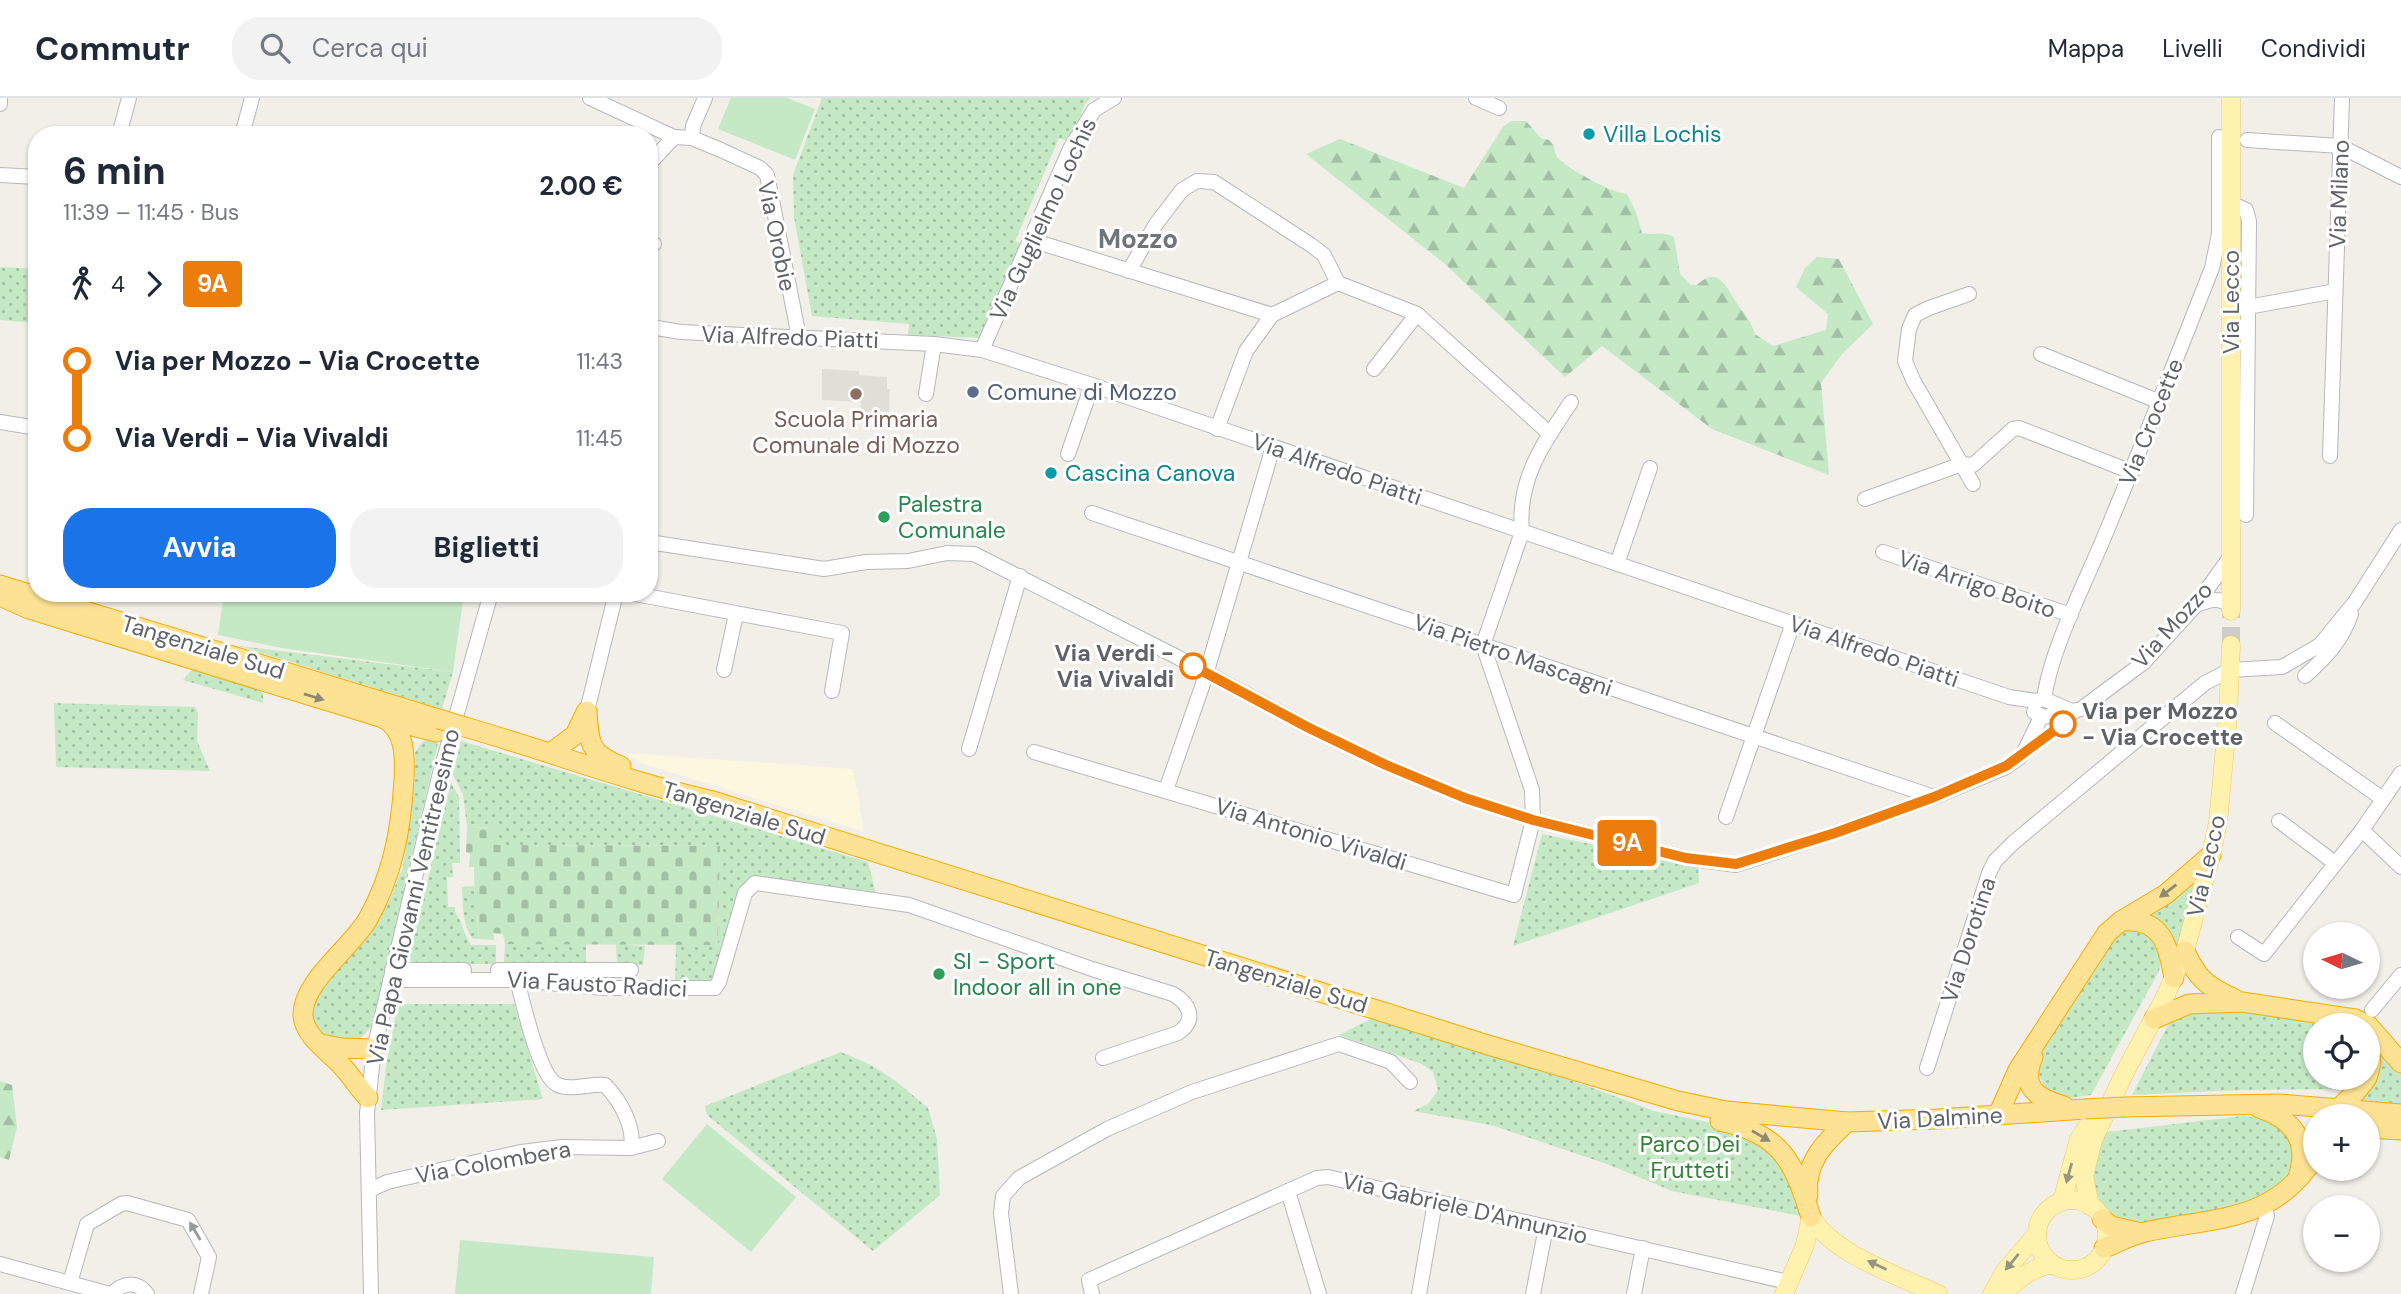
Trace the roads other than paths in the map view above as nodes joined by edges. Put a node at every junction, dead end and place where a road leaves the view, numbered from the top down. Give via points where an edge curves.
1 (0, 98) edge
2 (129, 98) edge
3 (252, 98) edge
4 (590, 98) edge
5 (705, 98) edge
6 (1114, 98) edge
7 (1476, 98) edge
8 (2342, 98) edge
9 (2231, 102) edge
10 (0, 104) edge
11 (1499, 108) dead end
12 (121, 126) edge
13 (244, 126) edge
14 (650, 126) edge
15 (658, 130) edge
16 (674, 137) junction
17 (2219, 137) dead end
18 (692, 138) junction
19 (2247, 140) dead end
20 (2340, 146) junction
21 (658, 154) edge
22 (0, 176) edge
23 (28, 177) edge
24 (2401, 177) edge
25 (2231, 203) junction
26 (1031, 240) junction
27 (1129, 271) junction
28 (1338, 283) junction
29 (2335, 291) junction
30 (1969, 294) dead end
31 (2248, 307) junction
32 (1417, 314) junction
33 (1272, 315) junction
34 (658, 328) edge
35 (799, 337) junction
36 (934, 344) junction
37 (982, 350) junction
38 (2041, 354) dead end
39 (1374, 369) dead end
40 (1092, 385) junction
41 (926, 394) dead end
42 (1571, 402) dead end
43 (2160, 402) junction
44 (0, 422) edge
45 (28, 427) edge
46 (1217, 429) junction
47 (1550, 434) junction
48 (1273, 447) junction
49 (1068, 454) dead end
50 (2330, 456) dead end
51 (1962, 464) junction
52 (1650, 468) dead end
53 (2132, 472) junction
54 (1973, 484) dead end
55 (1865, 499) dead end
56 (1091, 513) dead end
57 (2246, 515) dead end
58 (1522, 532) junction
59 (2399, 539) edge
60 (658, 543) edge
61 (1883, 552) dead end
62 (2231, 556) junction
63 (1239, 562) junction
64 (1617, 564) junction
65 (1020, 576) junction
66 (0, 585) edge
67 (28, 594) edge
68 (0, 596) edge
69 (658, 599) edge
70 (52, 602) edge
71 (488, 602) edge
72 (614, 602) edge
73 (2355, 602) junction
74 (2194, 606) junction
75 (2231, 609) joint
76 (736, 614) junction
77 (2071, 615) junction
78 (1793, 624) junction
79 (1483, 645) junction
80 (2231, 645) tunnel mouth
81 (724, 670) dead end
82 (2230, 670) junction
83 (1206, 673) junction
84 (2305, 676) dead end
85 (832, 691) dead end
86 (2041, 708) junction
87 (587, 711) junction
88 (383, 718) junction
89 (2275, 723) dead end
90 (434, 727) junction
91 (464, 732) junction
92 (1754, 737) junction
93 (969, 749) dead end
94 (552, 752) junction
95 (1034, 752) dead end
96 (404, 771) junction
97 (2401, 773) edge
98 (619, 776) junction
99 (1166, 790) junction
100 (1934, 797) junction
101 (2383, 799) junction
102 (713, 801) junction
103 (1726, 817) dead end
104 (1533, 820) junction
105 (2279, 821) dead end
106 (2362, 830) junction
107 (2211, 855) junction
108 (2335, 863) junction
109 (2401, 867) edge
110 (2121, 921) junction
111 (2238, 937) dead end
112 (2185, 951) junction
113 (631, 971) dead end
114 (391, 975) junction
115 (2401, 975) edge
116 (2174, 978) junction
117 (517, 980) junction
118 (2242, 1002) junction
119 (2372, 1010) dead end
120 (2303, 1014) edge
121 (2154, 1019) junction
122 (2042, 1035) junction
123 (2380, 1038) edge
124 (321, 1044) junction
125 (1488, 1045) junction
126 (374, 1049) junction
127 (1103, 1058) dead end
128 (2401, 1063) edge
129 (343, 1067) junction
130 (1927, 1068) dead end
131 (2125, 1072) junction
132 (370, 1076) junction
133 (1410, 1082) dead end
134 (2357, 1090) edge
135 (368, 1098) junction
136 (2245, 1103) junction
137 (2343, 1104) edge
138 (2303, 1106) edge
139 (2080, 1109) junction
140 (2380, 1112) edge
141 (2401, 1114) edge
142 (1998, 1115) junction
143 (1847, 1122) junction
144 (2293, 1128) junction
145 (2380, 1129) edge
146 (2401, 1130) edge
147 (2303, 1131) edge
148 (658, 1141) dead end
149 (631, 1148) junction
150 (2303, 1173) edge
151 (2295, 1183) junction
152 (370, 1190) junction
153 (1288, 1191) junction
154 (2062, 1200) junction
155 (1435, 1202) junction
156 (2266, 1206) junction
157 (2096, 1212) junction
158 (1811, 1217) junction
159 (1546, 1227) junction
160 (2141, 1233) junction
161 (2037, 1234) junction
162 (1643, 1248) junction
163 (2104, 1248) junction
164 (0, 1264) edge
165 (2053, 1265) junction
166 (70, 1283) junction
167 (1786, 1288) edge
168 (1997, 1291) edge
169 (370, 1292) edge
170 (107, 1293) edge
171 (147, 1294) edge
172 (201, 1294) edge
173 (1011, 1294) edge
174 (1091, 1294) edge
175 (1319, 1294) edge
176 (1419, 1294) edge
177 (1532, 1294) edge
178 (1634, 1294) edge
179 (1938, 1294) edge
180 (1974, 1294) edge
181 (2243, 1294) edge

1 - 10 street
2 - 12 street
3 - 13 street
4 - 14 street
5 - 18 street
6 - 26 street, Via Guglielmo Lochis via 1094,110 1079,134
7 - 11 street
8 - 20 street, Via Milano
9 - 25 main road, Via Lecco
15 - 16 street
16 - 18 street
16 - 21 street
17 - 43 street, Via Crocette via 2219,234 2212,268
18 - 35 street, Via Orobie via 760,169 769,179
19 - 20 street
20 - 24 street
20 - 29 street, Via Milano
22 - 23 street
25 - 31 street, Via Lecco via 2242,206 2248,215
25 - 62 main road, Via Lecco
26 - 27 street
26 - 37 street, Via Guglielmo Lochis
27 - 28 street via 1156,224 1182,190 1196,181 1214,183 1302,239 1324,255
27 - 33 street
28 - 32 street
28 - 33 street
29 - 31 street
29 - 50 street, Via Milano
30 - 51 street via 1915,315 1905,361
31 - 57 street, Via Lecco
32 - 39 street
32 - 47 street
33 - 46 street via 1246,351
34 - 35 street, Via Alfredo Piatti
35 - 36 street, Via Alfredo Piatti
36 - 37 street, Via Alfredo Piatti
36 - 41 street
37 - 40 street, Via Alfredo Piatti
38 - 43 street
40 - 46 street, Via Alfredo Piatti
40 - 49 street
42 - 47 street
43 - 53 street, Via Crocette
44 - 45 street
46 - 48 street, Via Alfredo Piatti
47 - 58 street via 1528,474
48 - 58 street, Via Alfredo Piatti
48 - 63 street
51 - 53 street via 1973,466 2019,428
51 - 54 street
51 - 55 street
52 - 64 street
53 - 77 street, Via Crocette
56 - 63 street, Via Pietro Mascagni
58 - 64 street, Via Alfredo Piatti
58 - 79 street
59 - 73 street
60 - 65 street, Via Crocette via 824,569 965,552
61 - 77 street, Via Arrigo Boito
62 - 74 street, Via Mozzo
62 - 75 main road, Via Lecco
63 - 79 street, Via Pietro Mascagni
63 - 83 street
64 - 78 street, Via Alfredo Piatti
65 - 83 street, Via Crocette
65 - 93 street
66 - 67 highway, Tangenziale Sud
68 -> 88 highway
69 - 76 street
70 - 90 highway, Tangenziale Sud
71 - 114 street, Via Papa Giovanni Ventitreesimo via 439,777
72 - 87 street
73 - 82 street via 2320,645 2301,657 2282,667
73 - 84 street via 2338,643
74 - 75 street via 2211,599 2222,600
74 - 86 street, Via Mozzo via 2143,663 2097,699 2074,712
76 - 81 street
76 - 85 street via 842,633
77 - 86 street, Via Crocette
78 - 86 street, Via Alfredo Piatti
78 - 92 street
79 - 92 street, Via Pietro Mascagni
79 - 104 street via 1532,790
80 - 82 main road, Via Lecco
82 - 107 main road, Via Lecco via 2218,822
82 - 130 street, Via Dorotina via 2205,683 1995,861
83 - 99 street
83 - 104 street, Via Crocette via 1386,765
86 - 100 street, Via Crocette via 2019,758
87 - 94 highway via 575,735
87 - 102 highway via 590,744 599,757
88 - 90 highway
88 - 96 highway via 400,733
89 - 101 street
90 - 91 highway, Tangenziale Sud, bridge
90 - 96 highway via 412,745
91 - 94 highway, Tangenziale Sud
91 - 98 highway via 538,758
92 - 100 street, Via Pietro Mascagni
92 - 103 street
94 - 98 highway, Tangenziale Sud
95 - 99 street, Via Antonio Vivaldi
96 - 124 highway via 399,837 382,890 357,936 306,998 305,1023
97 - 101 street
98 - 102 highway, Tangenziale Sud
99 - 104 street, Via Antonio Vivaldi via 1514,895
100 - 104 street, Via Crocette via 1736,864 1686,858
101 - 106 street
102 - 125 highway, Tangenziale Sud
105 - 108 street
106 - 108 street
106 - 109 street
107 -> 110 highway via 2166,894
107 - 112 main road, Via Lecco
108 - 111 street via 2263,954
110 - 116 highway via 2141,921 2161,935
110 - 122 highway via 2107,933
112 - 116 main road, Via Lecco
112 - 118 highway via 2208,986
113 - 114 street
114 - 117 street, Via Fausto Radici
114 - 126 street, Via Papa Giovanni Ventitreesimo
115 - 119 street
116 - 121 main road, Via Lecco
117 - 127 street, Via Fausto Radici via 604,988 715,988 745,893 755,883 909,905 1173,994 1190,1010 1188,1025 1178,1033
117 - 149 street via 544,1071 566,1087 605,1085 626,1118 633,1138
118 - 120 highway
118 - 121 highway via 2189,1004
121 - 131 main road, Via Lecco
122 - 139 highway via 2029,1066 2032,1088 2043,1099
122 - 142 highway via 2018,1070
123 - 128 highway
124 - 126 highway
124 - 129 highway
125 - 143 highway, Via Dalmine via 1726,1111
125 -> 158 highway via 1643,1102 1747,1128 1784,1153 1799,1179
126 - 132 street, Via Papa Giovanni Ventitreesimo
129 - 132 highway
129 - 135 highway
131 -> 154 main road, Via Lecco via 2078,1139
131 - 157 main road, Via Lecco via 2093,1140 2084,1176
132 - 135 street, Via Papa Giovanni Ventitreesimo
133 - 173 street via 1391,1062 1339,1044 1192,1092 1107,1129 1019,1178 1003,1196 1000,1213
134 - 137 highway
135 - 152 street, Via Papa Giovanni Ventitreesimo
136 - 138 highway, Via Dalmine
136 - 139 highway, Via Dalmine, bridge
136 - 144 highway via 2279,1115
139 - 142 highway, Via Dalmine
140 - 141 highway, Via Dalmine
142 - 143 highway, Via Dalmine
143 - 158 highway via 1814,1159 1807,1189
144 - 147 highway
144 - 151 highway via 2302,1154
145 - 146 highway
148 - 149 street, Via Colombera
149 - 152 street, Via Colombera via 521,1152 387,1182
150 - 151 highway
151 - 156 highway
152 - 169 street, Via Papa Giovanni Ventitreesimo
153 - 155 street, Via Gabriele D'Annunzio via 1328,1177
153 - 174 street, Via Gabriele D'Annunzio via 1089,1280
153 - 175 street
154 - 157 main road via 2076,1201
154 - 161 main road via 2044,1213
155 - 159 street, Via Gabriele D'Annunzio
155 - 176 street
156 - 160 highway
156 - 181 street
157 - 160 highway via 2111,1226
157 - 163 main road via 2107,1233
158 - 167 main road via 1805,1245
179 -> 158 main road via 1847,1251 1826,1236
159 - 162 street, Via Gabriele D'Annunzio
159 - 177 street
160 - 163 highway
161 - 165 main road via 2043,1255
161 -> 168 main road via 2005,1271
162 - 167 street, Via Gabriele D'Annunzio
162 - 178 street
163 - 165 main road via 2083,1269
164 - 166 street
165 - 168 main road via 2044,1265
166 - 170 street
172 -> 166 street via 209,1257 188,1220 127,1203 87,1224
168 - 180 main road
170 - 171 street via 132,1284

